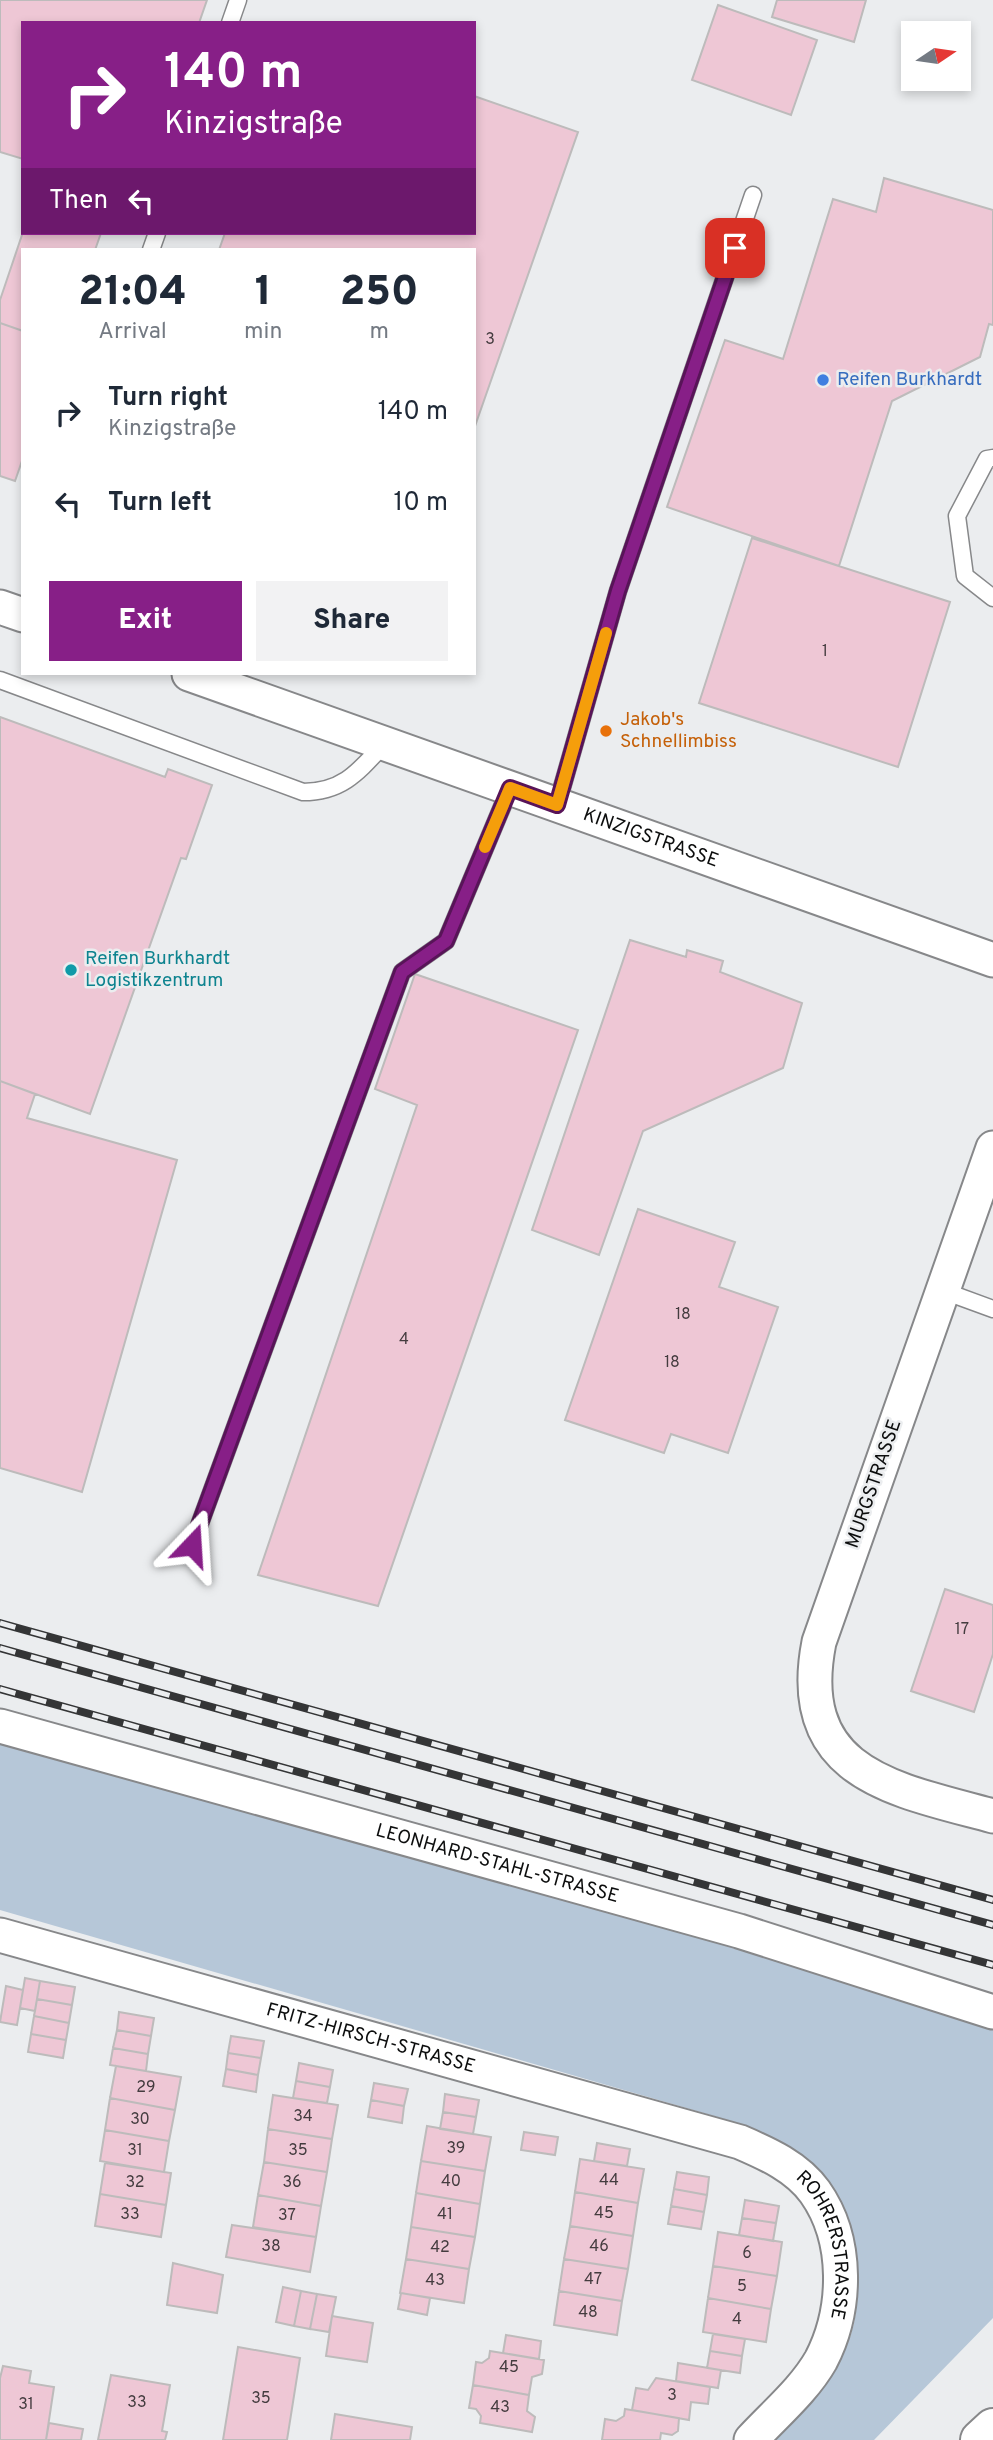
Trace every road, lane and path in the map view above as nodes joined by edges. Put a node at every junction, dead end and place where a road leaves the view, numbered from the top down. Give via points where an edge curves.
1 (238, 0) edge
2 (231, 21) edge
3 (753, 195) dead end
4 (993, 458) edge
5 (993, 598) edge
6 (0, 607) edge
7 (21, 614) edge
8 (192, 675) edge
9 (0, 680) edge
10 (384, 743) junction
11 (510, 788) junction
12 (557, 805) junction
13 (993, 960) edge
14 (993, 1148) edge
15 (941, 1290) junction
16 (993, 1309) edge
17 (192, 1545) dead end
18 (0, 1726) edge
19 (993, 1816) edge
20 (0, 1935) edge
21 (993, 2012) edge
22 (740, 2143) joint
23 (993, 2428) edge
24 (751, 2440) edge
25 (980, 2440) edge

1 - 2 lane
3 - 12 lane via 618,591
4 - 5 lane via 987,459 957,516 965,576
6 - 7 street
8 - 10 street, KINZIGSTRASSE
9 - 10 lane via 303,792 324,792 349,780
10 - 11 street, KINZIGSTRASSE
11 - 12 street, KINZIGSTRASSE
11 - 17 lane via 446,941 402,972
12 - 13 street, KINZIGSTRASSE
14 - 15 street, MURGSTRASSE
15 - 16 lane
15 - 19 street, MURGSTRASSE via 819,1642 814,1700 823,1727 857,1769 899,1791
18 - 21 street, LEONHARD-STAHL-STRASSE via 739,1931
20 - 22 street, FRITZ-HIRSCH-STRASSE
22 - 24 street, ROHRERSTRASSE via 768,2154 815,2191 829,2218 841,2276 840,2307 819,2362
23 - 25 street

